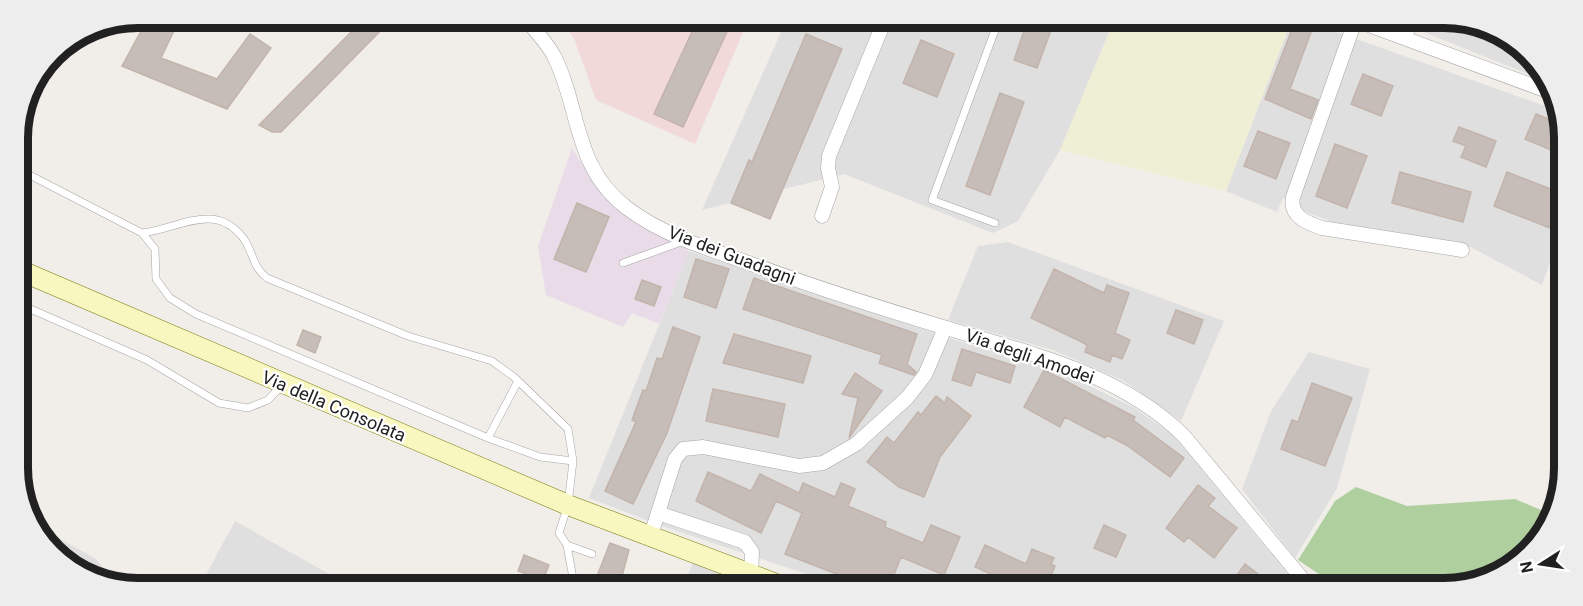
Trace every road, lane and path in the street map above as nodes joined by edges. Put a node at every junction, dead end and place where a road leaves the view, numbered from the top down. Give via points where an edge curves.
1 (532, 28) edge
2 (882, 28) edge
3 (996, 28) edge
4 (1353, 28) edge
5 (1377, 28) edge
6 (1411, 28) edge
7 (1409, 40) junction
8 (1543, 89) edge
9 (29, 175) edge
10 (822, 216) dead end
11 (995, 223) dead end
12 (142, 233) junction
13 (686, 241) junction
14 (1462, 250) dead end
15 (623, 263) dead end
16 (29, 274) edge
17 (28, 308) edge
18 (945, 328) junction
19 (518, 381) junction
20 (283, 384) junction
21 (488, 438) junction
22 (573, 461) junction
23 (568, 505) junction
24 (658, 513) junction
25 (650, 538) junction
26 (567, 545) junction
27 (592, 554) dead end
28 (751, 574) junction
29 (1301, 577) edge
30 (573, 578) edge
31 (760, 578) edge

1 - 13 street, Via dei Guadagni via 554,57 586,157 599,180 627,208
2 - 10 street via 829,156 832,187
3 - 11 lane via 932,200
4 - 14 street via 1293,197 1293,209 1304,222 1322,228
5 - 7 street
6 - 7 lane
7 - 8 street
9 - 12 lane
12 - 19 lane via 196,218 234,226 248,244 257,270 267,278 408,336 492,361
12 - 21 lane via 155,249 156,279 170,298 196,314
13 - 15 lane
13 - 18 street, Via dei Guadagni
16 - 20 main road, Via della Consolata
17 - 20 lane via 147,360 219,403 248,408 268,400
18 - 24 street, Via degli Amodei via 915,390 845,451 823,463 806,466 688,446 675,459
18 - 29 street, Via degli Amodei via 1089,374 1162,415 1184,436
19 - 21 lane
19 - 22 lane via 568,429
20 - 23 main road, Via della Consolata
21 - 22 lane via 540,457
22 - 23 lane
23 - 25 main road, Via della Consolata
23 - 26 lane via 559,533
24 - 25 street, Via degli Amodei
24 - 28 street via 745,542 752,552
25 - 28 main road, Via della Consolata
26 - 27 lane
26 - 30 lane
28 - 31 main road, Via della Consolata

